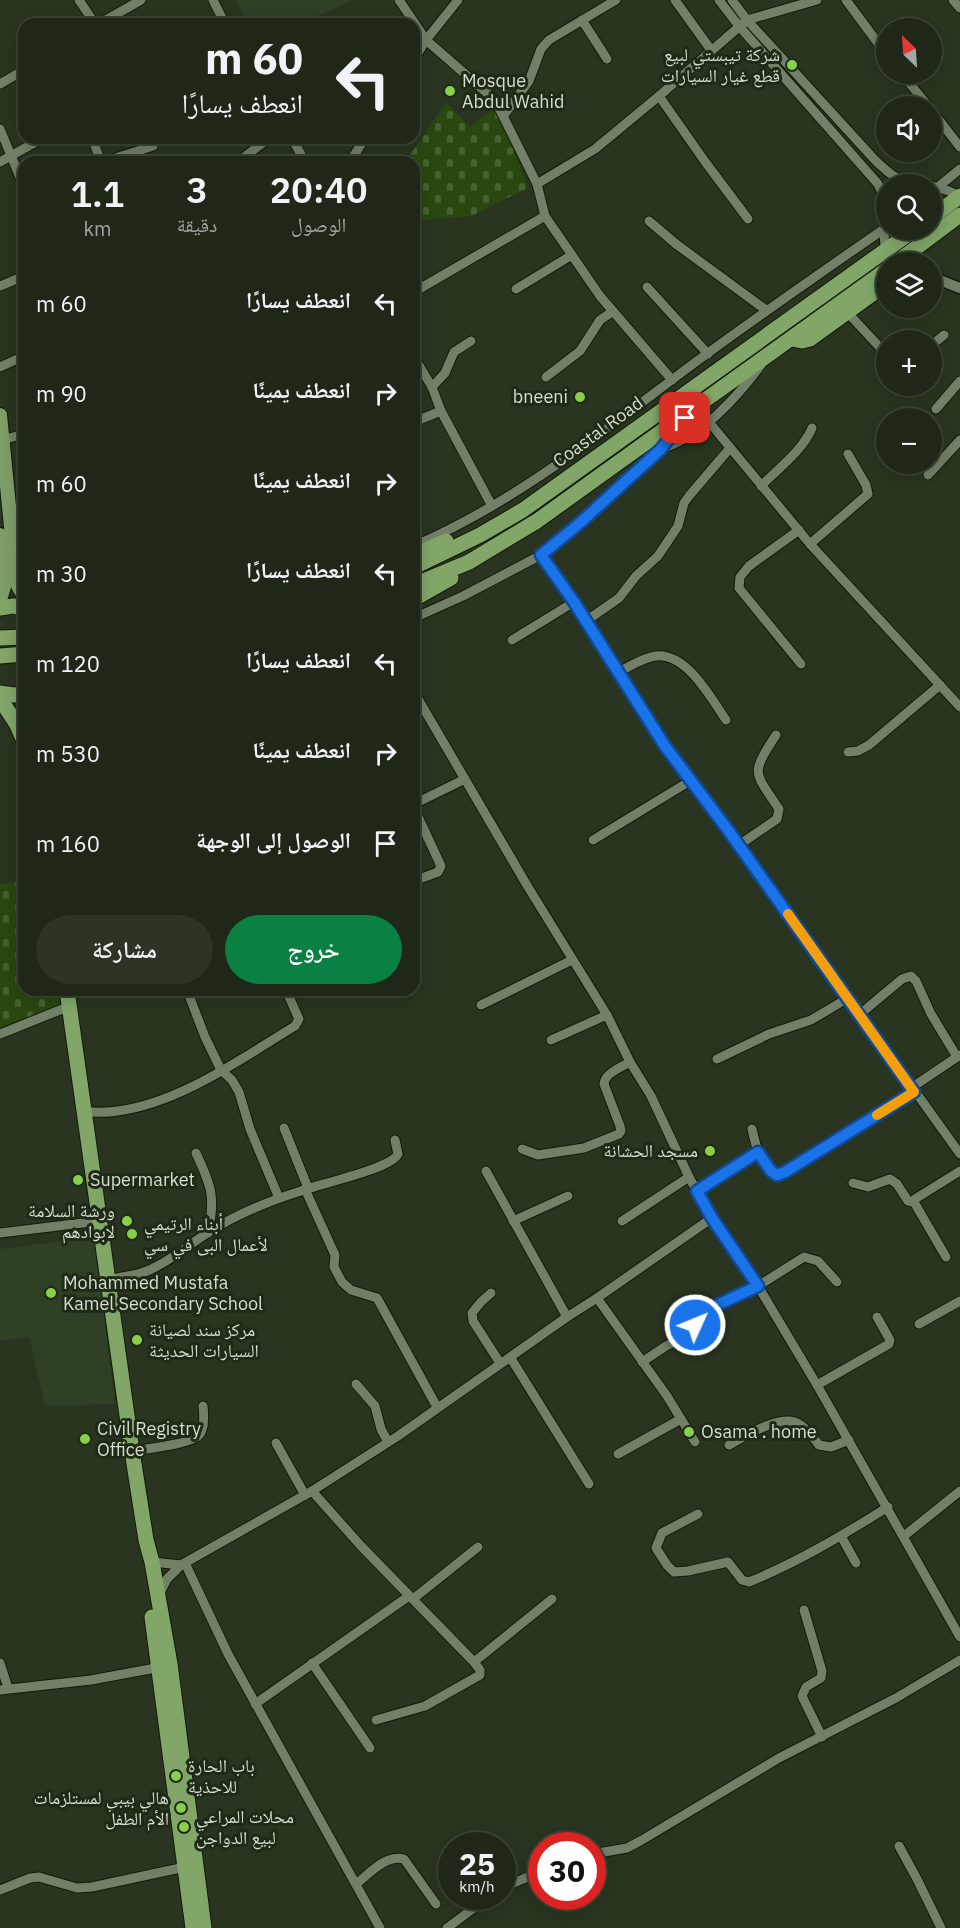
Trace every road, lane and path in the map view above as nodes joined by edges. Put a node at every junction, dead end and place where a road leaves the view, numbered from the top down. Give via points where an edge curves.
1 (79, 0) edge
2 (141, 0) edge
3 (213, 0) edge
4 (399, 0) edge
5 (458, 0) edge
6 (616, 0) edge
7 (675, 0) edge
8 (719, 0) edge
9 (732, 0) edge
10 (817, 0) edge
11 (846, 0) edge
12 (954, 0) edge
13 (960, 8) edge
14 (92, 18) edge
15 (108, 18) edge
16 (222, 18) edge
17 (411, 18) edge
18 (582, 20) junction
19 (747, 20) junction
20 (739, 26) junction
21 (420, 31) edge
22 (426, 40) junction
23 (876, 40) edge
24 (420, 50) edge
25 (711, 50) junction
26 (607, 59) dead end
27 (18, 74) edge
28 (0, 84) edge
29 (910, 84) edge
30 (659, 96) junction
31 (920, 96) edge
32 (504, 115) junction
33 (942, 124) edge
34 (0, 129) edge
35 (33, 144) edge
36 (261, 144) edge
37 (153, 146) dead end
38 (960, 147) edge
39 (121, 156) edge
40 (246, 156) edge
41 (10, 157) junction
42 (0, 162) edge
43 (960, 169) edge
44 (18, 174) edge
45 (890, 174) edge
46 (876, 182) edge
47 (942, 182) edge
48 (537, 184) junction
49 (942, 190) edge
50 (960, 197) edge
51 (942, 210) edge
52 (960, 215) edge
53 (545, 216) junction
54 (748, 219) dead end
55 (649, 221) dead end
56 (876, 234) edge
57 (906, 240) edge
58 (897, 252) edge
59 (901, 252) edge
60 (572, 255) junction
61 (876, 269) edge
62 (876, 277) edge
63 (18, 278) edge
64 (942, 282) edge
65 (0, 286) edge
66 (647, 287) dead end
67 (960, 288) edge
68 (420, 289) edge
69 (516, 289) dead end
70 (876, 291) edge
71 (766, 310) junction
72 (612, 312) junction
73 (847, 312) junction
74 (792, 339) junction
75 (471, 341) dead end
76 (876, 343) edge
77 (708, 354) junction
78 (768, 357) junction
79 (18, 359) edge
80 (0, 367) edge
81 (420, 367) edge
82 (546, 377) dead end
83 (672, 380) junction
84 (960, 381) edge
85 (432, 387) junction
86 (937, 408) edge
87 (692, 409) junction
88 (441, 411) junction
89 (0, 415) edge
90 (420, 420) edge
91 (709, 422) junction
92 (812, 428) dead end
93 (18, 436) edge
94 (2, 440) junction
95 (960, 441) edge
96 (730, 448) junction
97 (661, 449) junction
98 (848, 454) dead end
99 (928, 475) dead end
100 (761, 486) junction
101 (492, 506) junction
102 (523, 510) junction
103 (17, 515) edge
104 (799, 530) junction
105 (0, 535) edge
106 (420, 543) edge
107 (810, 544) junction
108 (1, 550) edge
109 (420, 552) edge
110 (541, 555) junction
111 (469, 562) junction
112 (420, 564) edge
113 (420, 582) edge
114 (18, 585) edge
115 (420, 595) edge
116 (0, 600) edge
117 (574, 602) junction
118 (18, 607) edge
119 (0, 608) edge
120 (420, 615) edge
121 (586, 621) junction
122 (18, 637) edge
123 (0, 638) edge
124 (512, 640) dead end
125 (18, 654) edge
126 (0, 656) edge
127 (801, 664) dead end
128 (618, 672) junction
129 (940, 685) junction
130 (0, 693) edge
131 (18, 694) edge
132 (0, 699) edge
133 (420, 702) edge
134 (960, 706) edge
135 (726, 720) dead end
136 (18, 728) edge
137 (776, 735) dead end
138 (848, 752) dead end
139 (465, 779) junction
140 (690, 781) junction
141 (420, 803) edge
142 (420, 819) edge
143 (593, 840) dead end
144 (739, 845) junction
145 (420, 879) edge
146 (572, 960) junction
147 (68, 996) edge
148 (189, 996) edge
149 (289, 996) edge
150 (848, 998) junction
151 (481, 1005) dead end
152 (69, 1006) junction
153 (607, 1015) junction
154 (859, 1015) junction
155 (0, 1034) edge
156 (551, 1040) dead end
157 (959, 1056) edge
158 (717, 1059) dead end
159 (630, 1062) junction
160 (221, 1070) junction
161 (912, 1090) junction
162 (85, 1112) junction
163 (284, 1128) dead end
164 (752, 1129) dead end
165 (395, 1140) dead end
166 (522, 1149) dead end
167 (758, 1152) junction
168 (196, 1153) dead end
169 (960, 1154) edge
170 (486, 1171) dead end
171 (960, 1171) edge
172 (689, 1177) junction
173 (852, 1183) dead end
174 (306, 1189) junction
175 (697, 1191) junction
176 (568, 1196) dead end
177 (279, 1198) junction
178 (914, 1202) junction
179 (712, 1218) junction
180 (99, 1221) junction
181 (513, 1221) junction
182 (622, 1221) dead end
183 (0, 1233) edge
184 (208, 1233) junction
185 (946, 1257) dead end
186 (106, 1280) junction
187 (837, 1282) dead end
188 (758, 1286) junction
189 (491, 1293) dead end
190 (597, 1298) junction
191 (960, 1301) edge
192 (567, 1317) junction
193 (878, 1317) dead end
194 (919, 1324) dead end
195 (510, 1357) junction
196 (642, 1362) junction
197 (500, 1363) junction
198 (356, 1384) dead end
199 (817, 1385) junction
200 (203, 1406) dead end
201 (437, 1407) junction
202 (681, 1419) junction
203 (849, 1440) junction
204 (388, 1442) junction
205 (695, 1442) dead end
206 (276, 1443) dead end
207 (729, 1445) dead end
208 (132, 1451) junction
209 (618, 1454) dead end
210 (589, 1484) dead end
211 (960, 1491) edge
212 (309, 1493) junction
213 (888, 1507) junction
214 (698, 1514) dead end
215 (841, 1536) junction
216 (904, 1536) junction
217 (146, 1540) junction
218 (478, 1547) dead end
219 (152, 1562) junction
220 (856, 1563) dead end
221 (183, 1564) junction
222 (158, 1596) junction
223 (411, 1598) junction
224 (552, 1599) dead end
225 (804, 1610) dead end
226 (960, 1637) edge
227 (960, 1660) edge
228 (474, 1662) junction
229 (0, 1663) edge
230 (312, 1663) junction
231 (164, 1666) junction
232 (4, 1689) edge
233 (255, 1704) junction
234 (376, 1720) dead end
235 (822, 1737) junction
236 (370, 1748) dead end
237 (176, 1761) junction
238 (899, 1846) dead end
239 (606, 1852) edge
240 (185, 1867) junction
241 (356, 1884) junction
242 (0, 1890) edge
243 (436, 1904) dead end
244 (471, 1910) edge
245 (193, 1928) edge
246 (204, 1928) edge
247 (380, 1928) edge
248 (447, 1928) edge
249 (941, 1928) edge

1 - 14 street
2 - 15 street
3 - 16 street
4 - 17 street
5 - 22 street
6 - 18 street
7 - 25 street
8 - 20 street
9 - 19 street
10 - 19 street
11 - 23 street
12 - 13 street
18 - 26 street
18 - 32 street via 541,49 529,81
19 - 20 street
19 - 45 street
20 - 25 street
20 - 46 street
21 - 22 street
22 - 24 street
22 - 32 street via 495,100
25 - 30 street
27 - 28 street
29 - 31 street
30 - 48 street via 595,148
30 - 54 street
32 - 48 street
33 - 38 street
34 - 41 street
35 - 41 street
36 - 40 street
37 - 39 street
41 - 42 street
41 - 44 street
43 - 47 street
48 - 53 street
49 - 50 street
50 - 51 highway
52 - 59 highway, Coastal Road
53 - 60 street
53 - 68 street
55 - 71 street
56 - 71 street
57 - 58 highway, Coastal Road
60 - 69 street
60 - 72 street
61 - 102 highway, Coastal Road
62 - 74 highway, Coastal Road
63 - 65 street
64 - 67 street
66 - 77 street
70 - 73 highway
71 - 77 street
72 - 82 street via 600,320 580,351
72 - 83 street
73 - 74 highway via 810,339
73 - 76 street
74 - 78 highway, Coastal Road
75 - 85 street via 454,352 445,373
77 - 83 street
78 - 87 highway, Coastal Road
78 - 91 street
79 - 80 street
81 - 85 street
83 - 101 street via 578,451
84 - 86 street
85 - 88 street
87 - 97 street
87 - 111 highway, Coastal Road via 537,521
88 - 90 street
88 - 101 street
89 - 94 main road
91 - 96 street
91 - 97 street
92 - 100 street via 800,448
93 - 94 street
94 - 103 main road
95 - 99 street
96 - 100 street
96 - 121 street via 688,496 678,526 658,556 619,598
97 - 110 street
98 - 107 street via 868,494
100 - 104 street
101 - 106 street
102 - 109 highway via 496,516
102 - 112 highway, Coastal Road
103 - 114 main road
104 - 107 street
104 - 127 street via 749,566 740,578 739,588
105 - 108 main road
107 - 129 street
108 - 116 main road via 5,583
110 - 117 street
110 - 120 street
111 - 113 highway, Coastal Road
111 - 115 highway via 441,585
117 - 121 street
117 - 124 street
118 - 119 highway
121 - 128 street
122 - 123 highway
125 - 126 highway
128 - 135 street via 655,656 675,660 696,677
128 - 140 street
129 - 134 street
129 - 138 street via 869,745
130 - 131 highway
132 - 136 highway
133 - 139 street
137 - 144 street via 757,769 779,815
139 - 141 street
139 - 146 street
140 - 143 street
140 - 144 street
142 - 145 street via 441,866 438,872
144 - 150 street
146 - 151 street
146 - 153 street
147 - 152 highway
148 - 160 street
149 - 160 street via 300,1019 298,1023
150 - 154 street
150 - 158 street via 811,1020 769,1034
152 - 155 street
152 - 162 highway
153 - 156 street
153 - 159 street
154 - 157 street via 911,976
154 - 161 street
157 - 161 street
159 - 166 street via 604,1080 620,1126 619,1134 584,1148 538,1155
159 - 172 street via 651,1096
160 - 162 street via 185,1091 143,1106 116,1112
160 - 177 street via 239,1092
161 - 167 street via 785,1172 777,1175 771,1171
161 - 169 street
162 - 180 highway
163 - 174 street
164 - 167 street
165 - 174 street via 398,1154 392,1161
167 - 175 street
168 - 184 street via 211,1188
170 - 181 street
171 - 178 street
172 - 175 street
172 - 182 street
173 - 178 street via 868,1188 891,1179 908,1201
174 - 177 street
174 - 201 street via 335,1255 334,1267 342,1282 351,1290 377,1298
175 - 179 street
176 - 181 street
177 - 184 street
178 - 185 street
179 - 188 street
179 - 190 street
180 - 183 street
180 - 186 highway
181 - 192 street
184 - 186 street via 152,1269
186 - 208 highway
187 - 188 street via 818,1261 807,1256
188 - 196 street via 700,1313 688,1335
188 - 199 street
189 - 197 street via 472,1313
190 - 192 street
190 - 196 street
191 - 194 street
192 - 195 street
193 - 199 street via 889,1344
195 - 197 street
195 - 210 street
196 - 202 street
197 - 201 street
198 - 204 street via 375,1406
199 - 203 street
200 - 208 street via 204,1420 197,1437
201 - 204 street
202 - 205 street
202 - 209 street
203 - 207 street via 831,1447 819,1445 802,1425 784,1420
203 - 213 street
204 - 212 street
206 - 212 street
208 - 217 highway
211 - 216 street
212 - 221 street
212 - 223 street
213 - 215 street
213 - 216 street
214 - 215 street via 662,1533 656,1548 674,1572 728,1562 742,1580 749,1582
215 - 220 street
216 - 226 street
217 - 219 highway
217 - 231 highway via 145,1565
218 - 223 street
219 - 221 street
219 - 222 highway
221 - 222 street via 167,1579
221 - 233 street
222 - 231 highway
223 - 228 street
223 - 230 street
224 - 228 street
225 - 235 street via 822,1671 821,1678 806,1687 802,1696
227 - 235 street
228 - 234 street via 480,1676 425,1706
229 - 232 street
230 - 233 street
230 - 236 street
231 - 232 street via 91,1680
231 - 237 highway
233 - 241 street
235 - 239 street via 779,1758 635,1844
237 - 240 highway
237 - 246 highway
238 - 249 street
240 - 242 street via 92,1887 77,1888 39,1877
240 - 245 highway
241 - 243 street via 397,1857 404,1859
241 - 247 street
244 - 248 street

